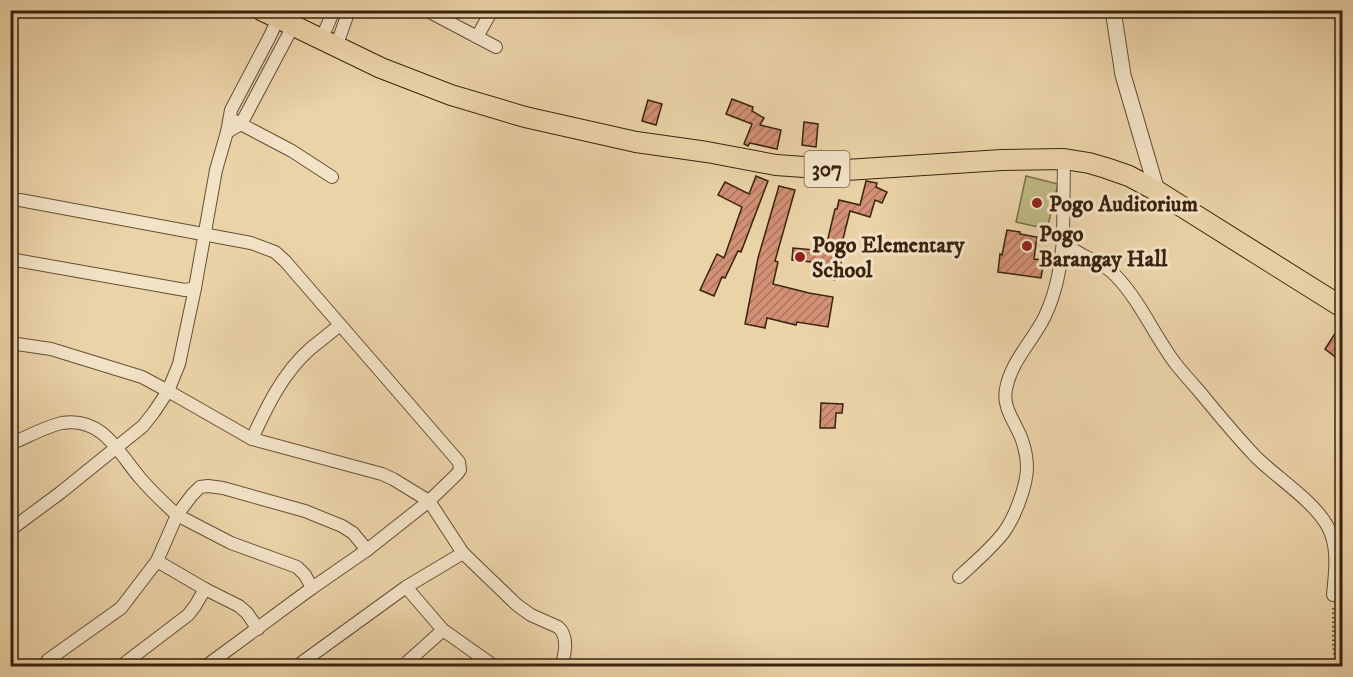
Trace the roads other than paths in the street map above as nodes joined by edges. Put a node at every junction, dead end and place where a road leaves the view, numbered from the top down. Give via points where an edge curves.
1 (334, 10) edge
2 (346, 10) edge
3 (426, 10) edge
4 (492, 10) edge
5 (1113, 10) edge
6 (441, 14) edge
7 (277, 19) edge
8 (477, 37) junction
9 (328, 43) junction
10 (496, 47) dead end
11 (229, 118) junction
12 (241, 124) junction
13 (227, 132) junction
14 (1064, 159) junction
15 (332, 177) dead end
16 (1157, 190) junction
17 (10, 201) edge
18 (205, 234) junction
19 (1063, 241) junction
20 (10, 259) edge
21 (195, 288) junction
22 (1342, 307) edge
23 (340, 326) junction
24 (10, 343) edge
25 (168, 391) junction
26 (252, 440) junction
27 (10, 444) edge
28 (117, 447) junction
29 (429, 501) junction
30 (177, 515) junction
31 (10, 530) edge
32 (367, 550) junction
33 (463, 553) junction
34 (157, 561) junction
35 (959, 578) dead end
36 (406, 587) junction
37 (312, 588) junction
38 (205, 589) junction
39 (1333, 595) road end
40 (258, 629) junction
41 (443, 630) junction
42 (490, 665) edge
43 (44, 666) edge
44 (121, 666) edge
45 (206, 666) edge
46 (297, 666) edge
47 (403, 666) edge
48 (561, 666) edge

1 - 9 street
2 - 9 street via 347,16
3 - 6 street
4 - 8 street
5 - 16 street via 1123,75
6 - 8 street
7 - 9 main road, 307
7 - 11 street
7 - 12 street
8 - 10 street
9 - 14 main road, 307 via 451,95 525,117 636,142 776,165 846,170
11 - 12 street
11 - 13 street
12 - 13 street
12 - 15 street
13 - 18 street
14 - 16 main road, 307 via 1129,176
14 - 19 street
16 - 22 main road, 307
17 - 18 street
18 - 21 street
18 - 23 street via 275,252
19 - 35 street via 1054,294 1013,368 1006,389 1010,417 1026,452 1024,486 1004,533
19 - 39 street via 1116,275 1199,392 1257,457 1325,523 1335,552
20 - 21 street via 185,290
21 - 25 street via 179,363
23 - 26 street via 309,350 283,380
23 - 29 street via 459,462 457,474
24 - 25 street via 51,349 142,377
25 - 26 street
25 - 28 street via 143,426
26 - 29 street via 382,474
27 - 28 street via 61,423 76,422 95,428
28 - 30 street via 140,479
28 - 31 street
29 - 32 street
29 - 33 street
30 - 32 street via 200,488 223,488 342,525
30 - 34 street
30 - 37 street via 231,543 297,567
32 - 37 street
33 - 36 street
33 - 48 street via 517,605 562,630 565,647
34 - 38 street
34 - 43 street via 121,608
36 - 41 street
36 - 46 street
37 - 40 street
38 - 40 street via 239,606
38 - 44 street via 188,615
40 - 45 street
41 - 42 street
41 - 47 street

